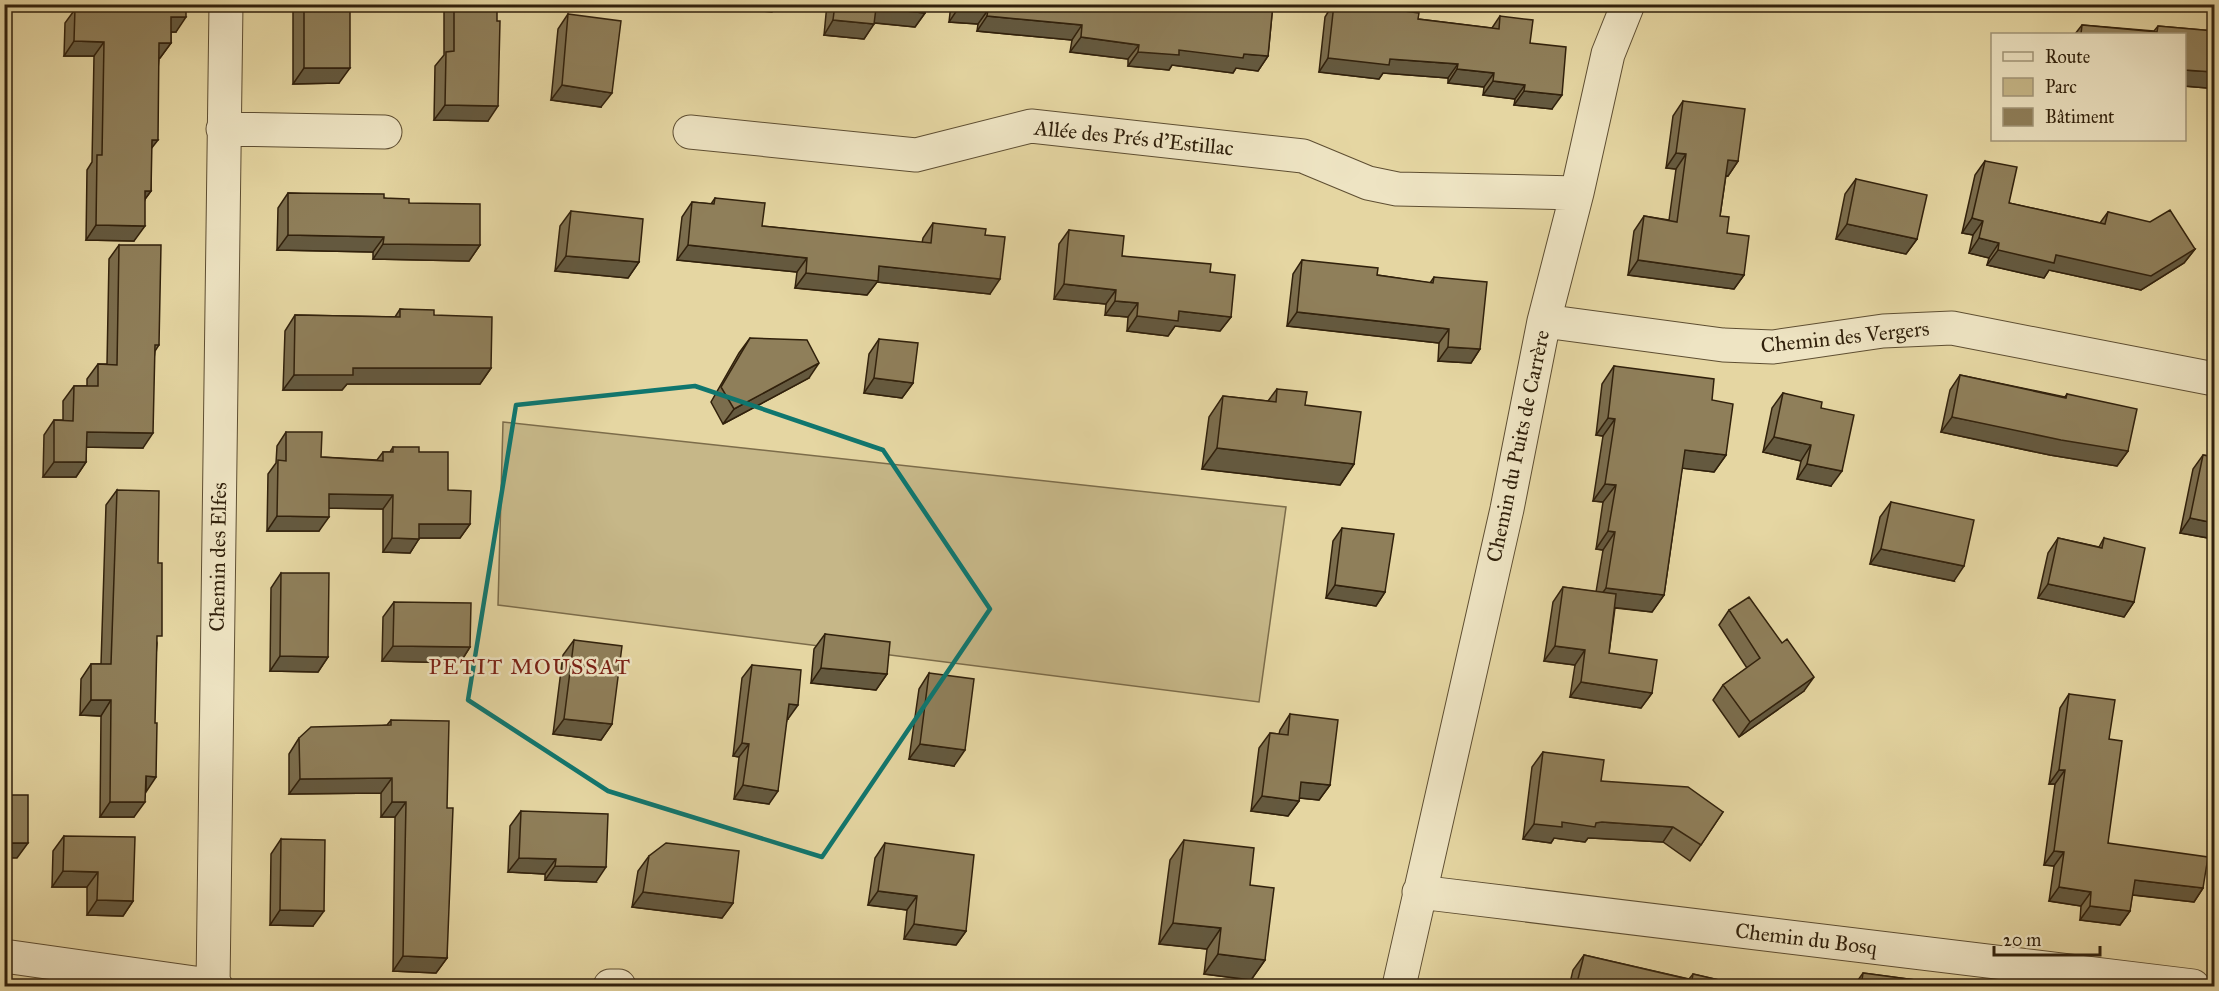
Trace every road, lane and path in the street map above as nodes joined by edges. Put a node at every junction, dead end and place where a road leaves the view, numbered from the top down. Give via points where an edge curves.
1 (226, 4) edge
2 (1628, 4) edge
3 (223, 129) junction
4 (385, 132) dead end
5 (690, 132) dead end
6 (1577, 194) junction
7 (1544, 321) junction
8 (2214, 379) edge
9 (1419, 892) junction
10 (4, 956) edge
11 (214, 986) edge
12 (610, 987) edge
13 (619, 987) edge
14 (1399, 987) edge
15 (2193, 987) edge

1 - 3 street, Chemin des Elfes
2 - 6 street, Chemin du Puits de Carrère via 1608,54
3 - 4 street
3 - 11 street, Chemin des Elfes
5 - 6 street, Allée des Prés d'Estillac via 916,155 1031,126 1303,156 1368,183 1398,189
6 - 7 street, Chemin du Puits de Carrère
7 - 8 street, Chemin des Vergers via 1723,345 1773,347 1883,331 1952,328
7 - 9 street, Chemin du Puits de Carrère via 1507,509
9 - 14 street, Chemin du Puits de Carrère
9 - 15 street, Chemin du Bosq
10 - 11 street
12 - 13 street

